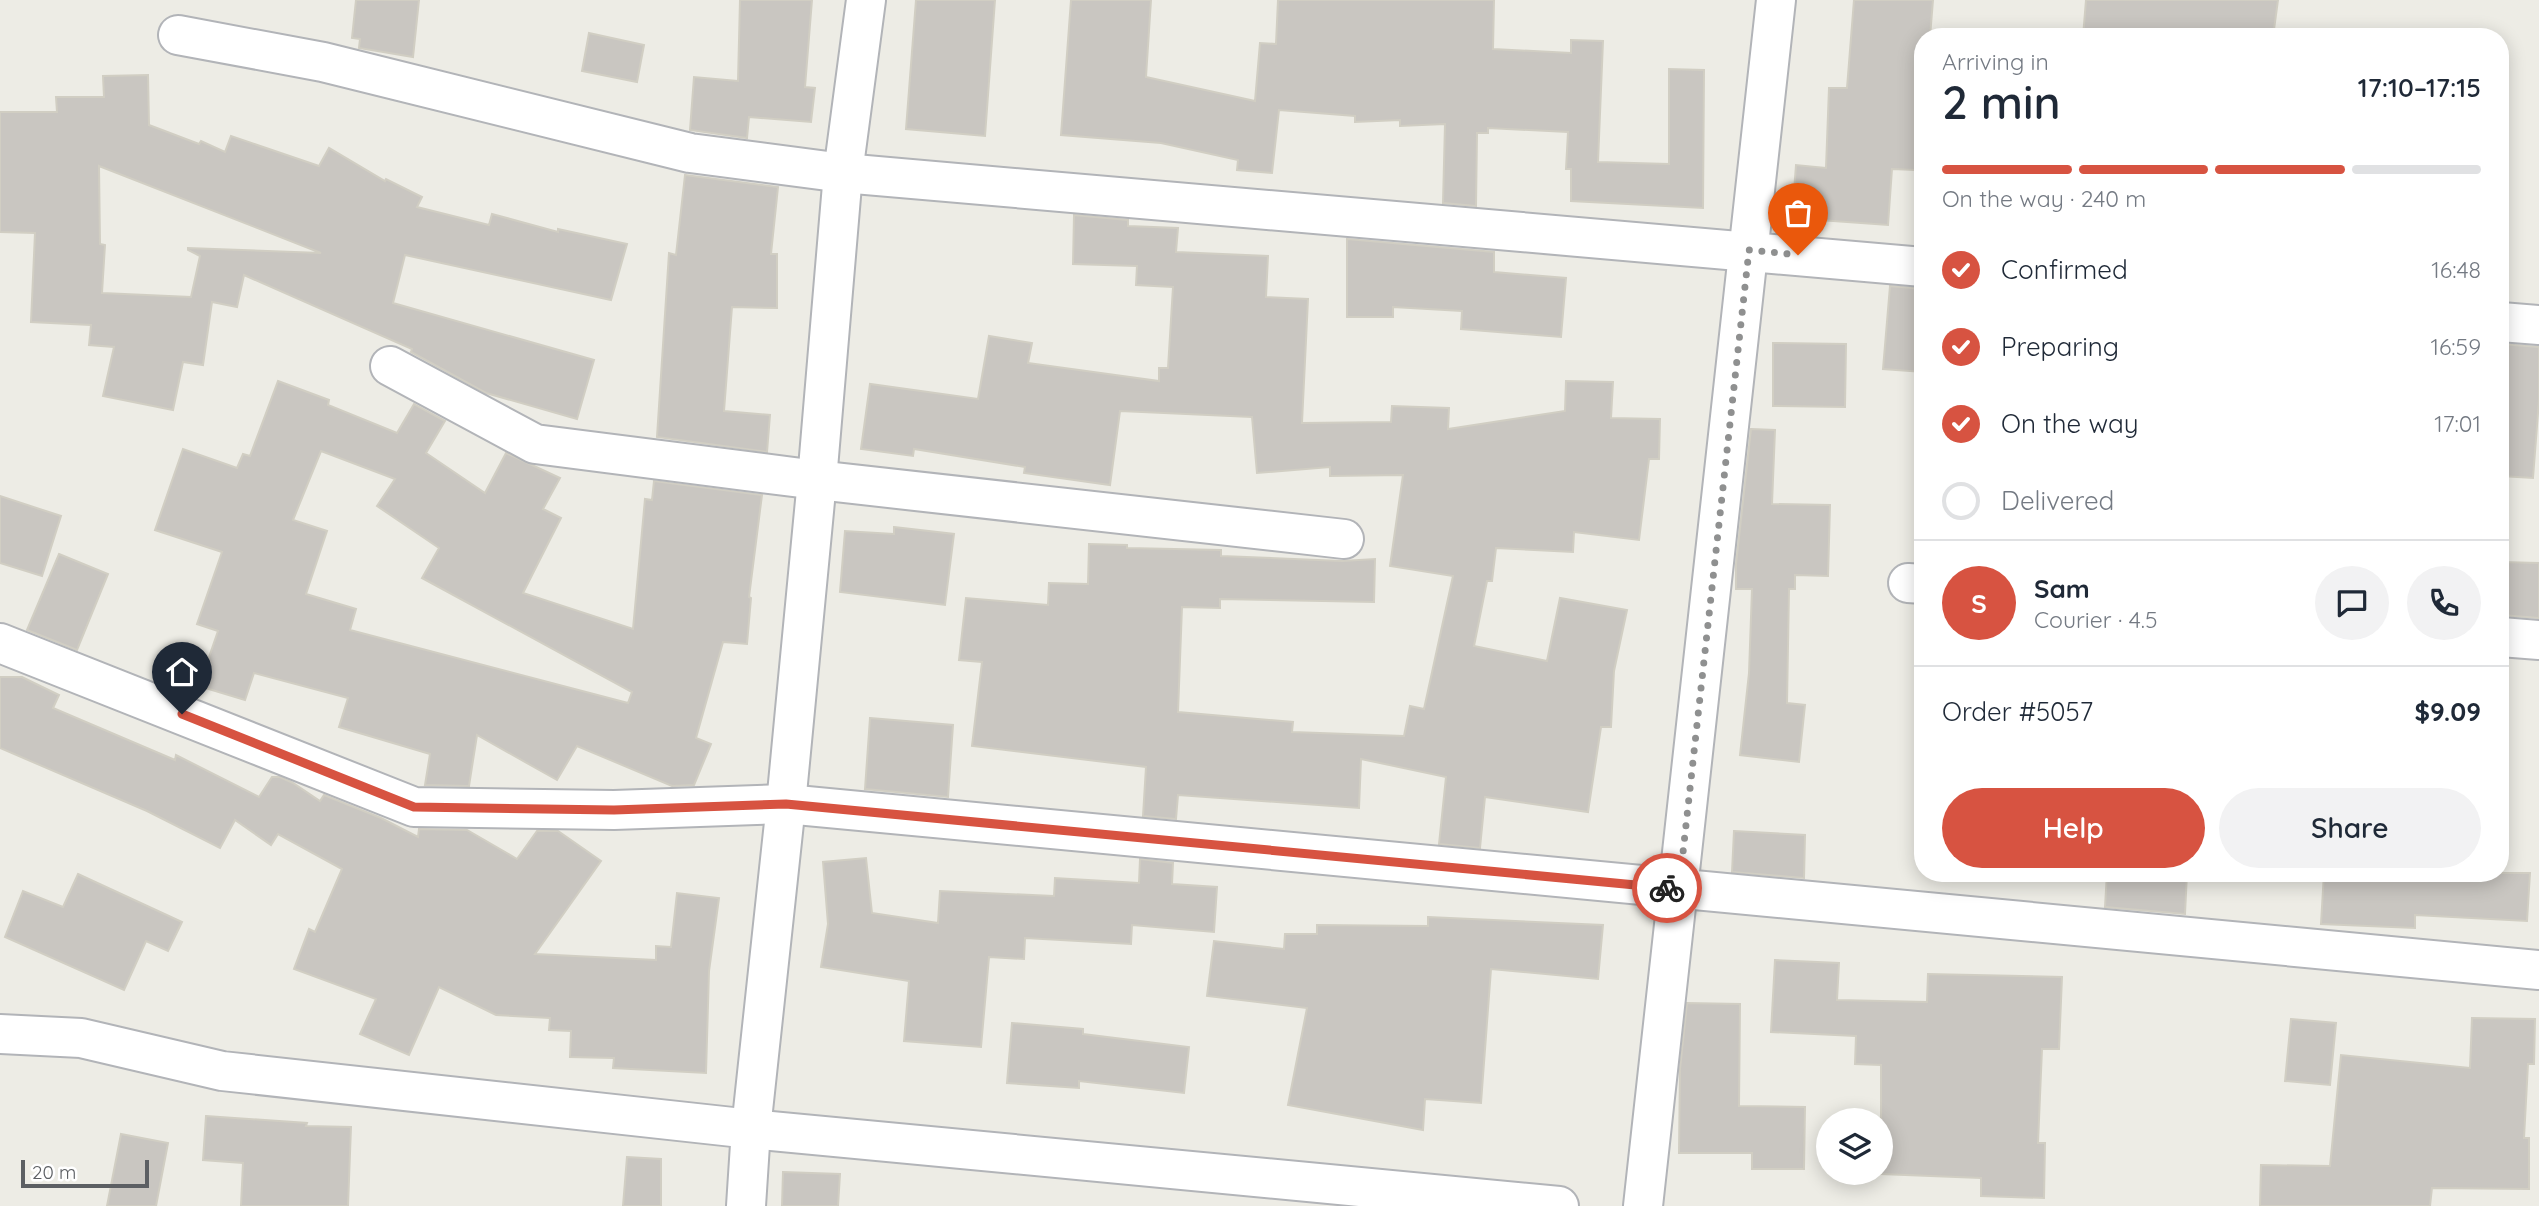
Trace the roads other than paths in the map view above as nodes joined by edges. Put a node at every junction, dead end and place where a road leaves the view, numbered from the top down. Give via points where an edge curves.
1 (866, 0) edge
2 (1776, 0) edge
3 (178, 35) dead end
4 (843, 173) junction
5 (1749, 250) junction
6 (1914, 266) edge
7 (2509, 323) edge
8 (2539, 326) edge
9 (390, 366) dead end
10 (817, 480) junction
11 (1344, 539) dead end
12 (2509, 638) edge
13 (2539, 640) edge
14 (0, 642) edge
15 (786, 804) junction
16 (1679, 889) junction
17 (2539, 970) edge
18 (0, 1034) edge
19 (751, 1129) junction
20 (746, 1206) edge
21 (1559, 1206) edge
22 (1643, 1206) edge

1 - 4 street
2 - 5 street
3 - 4 street via 323,62 690,153
4 - 5 street
4 - 10 street
5 - 6 street
5 - 16 street
7 - 8 street
9 - 10 street via 535,444
10 - 11 street
10 - 15 street
12 - 13 street
14 - 15 street via 414,807 614,810
15 - 16 street
15 - 19 street
16 - 17 street
16 - 22 street
18 - 19 street via 81,1038 222,1071
19 - 20 street
19 - 21 street

